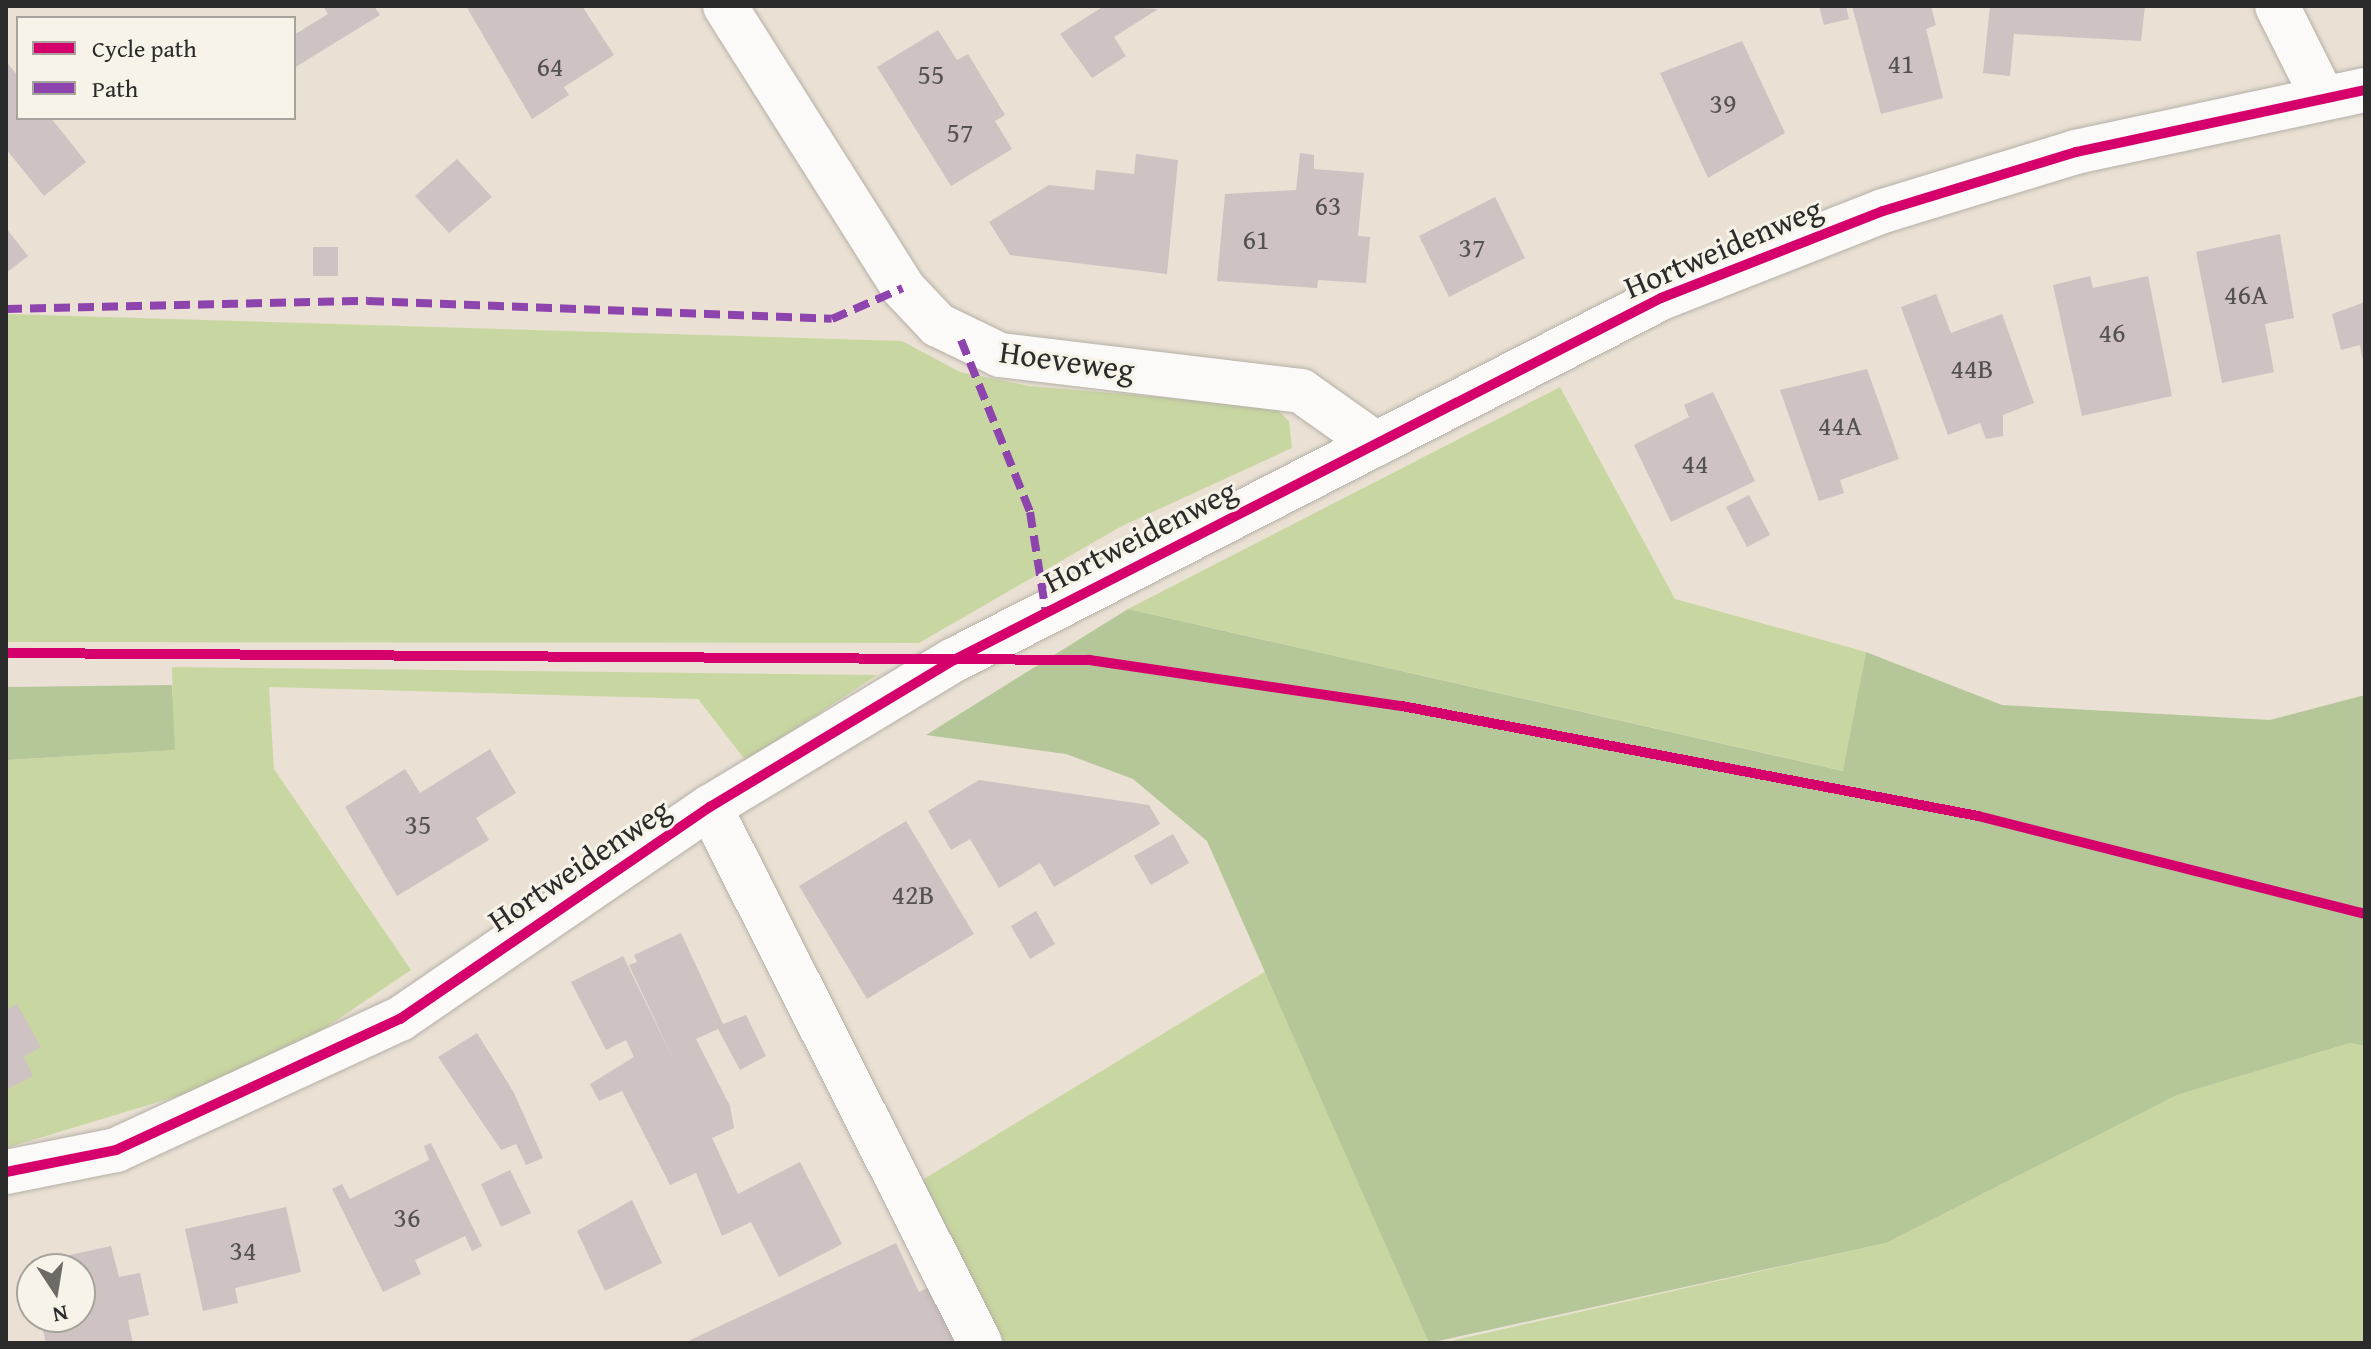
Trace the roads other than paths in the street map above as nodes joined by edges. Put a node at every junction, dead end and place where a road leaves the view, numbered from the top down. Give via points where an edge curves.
1 (725, 6) edge
2 (2277, 6) edge
3 (2365, 90) edge
4 (2323, 98) junction
5 (1376, 444) junction
6 (710, 807) junction
7 (6, 1172) edge
8 (980, 1343) edge

1 - 5 street, Hoeveweg via 903,288 938,325 1000,355 1301,391
2 - 4 street
3 - 4 street, Hortweidenweg
4 - 5 street, Hortweidenweg via 2076,152 1883,211 1661,298
5 - 6 street, Hortweidenweg via 954,660
6 - 7 street, Hortweidenweg via 400,1019 116,1150
6 - 8 street

